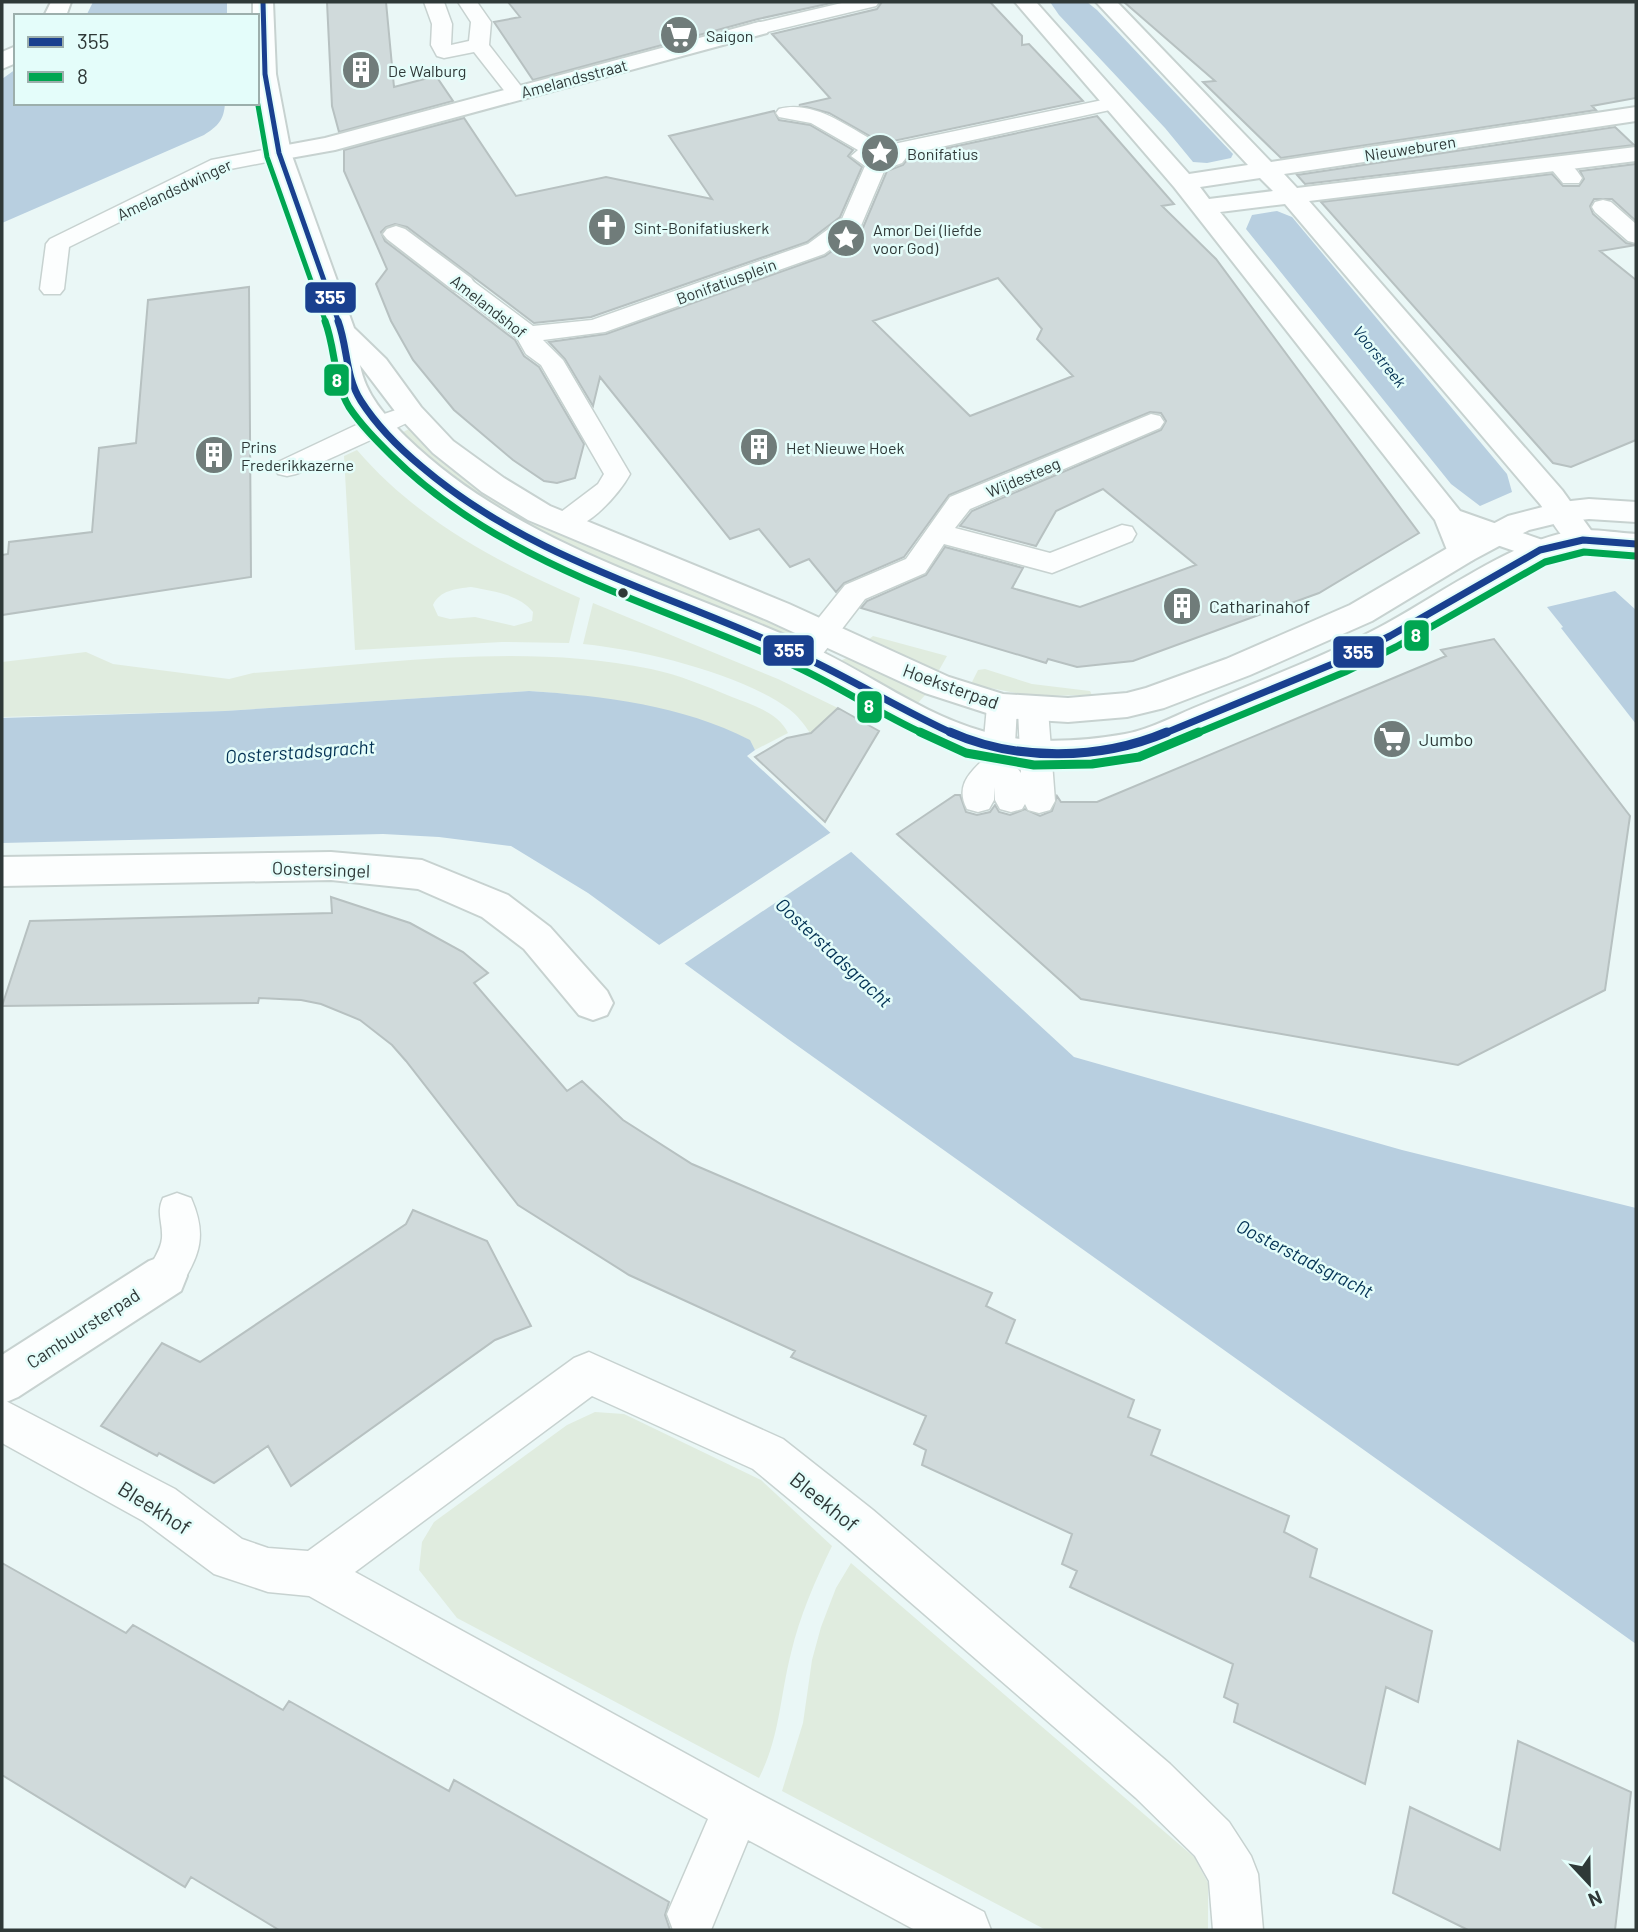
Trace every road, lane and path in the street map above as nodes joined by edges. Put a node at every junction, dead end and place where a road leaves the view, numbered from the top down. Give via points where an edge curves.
1 (264, 2) edge
2 (434, 2) edge
3 (468, 2) edge
4 (869, 2) edge
5 (1026, 2) edge
6 (1106, 2) edge
7 (759, 28) joint
8 (479, 45) junction
9 (517, 94) junction
10 (1112, 104) junction
11 (786, 113) dead end
12 (1636, 114) edge
13 (279, 153) junction
14 (880, 153) junction
15 (1636, 154) edge
16 (1266, 170) junction
17 (1183, 182) junction
18 (1290, 195) junction
19 (1203, 207) junction
20 (1603, 207) dead end
21 (396, 234) dead end
22 (1636, 236) edge
23 (462, 284) joint
24 (52, 289) dead end
25 (342, 331) junction
26 (528, 334) junction
27 (411, 413) junction
28 (1151, 422) dead end
29 (378, 425) junction
30 (287, 468) dead end
31 (1562, 512) junction
32 (1636, 512) edge
33 (1448, 516) junction
34 (563, 524) junction
35 (938, 533) junction
36 (1122, 534) dead end
37 (1494, 535) junction
38 (1583, 540) junction
39 (1636, 544) edge
40 (1540, 550) junction
41 (1462, 553) junction
42 (813, 645) junction
43 (1017, 708) junction
44 (1035, 753) junction
45 (998, 757) junction
46 (978, 800) dead end
47 (2, 872) edge
48 (593, 1003) dead end
49 (177, 1211) dead end
50 (165, 1276) joint
51 (2, 1381) edge
52 (2, 1420) edge
53 (314, 1574) junction
54 (737, 1808) junction
55 (692, 1914) dead end
56 (966, 1930) edge
57 (1238, 1930) edge

1 - 13 street via 265,74
2 - 8 lane via 442,24 444,52
3 - 8 lane via 481,22
4 - 7 lane, Amelandsstraat
5 - 10 street
6 - 16 street
7 - 9 street, Amelandsstraat
8 - 9 lane
9 - 13 street, Amelandsstraat via 327,145
10 - 14 lane
10 - 17 street
11 - 14 lane via 817,117
12 - 16 street, Nieuweburen
13 - 24 lane, Amelandsdwinger via 219,164 58,244
13 - 25 street
14 - 26 lane, Bonifatiusplein via 852,223 816,249 596,327
15 - 18 street, Nieuweburen via 1564,171
16 - 17 street, Nieuweburen
16 - 18 street
17 - 19 street
18 - 19 street, Nieuweburen
18 - 31 street
19 - 33 street
20 - 22 lane
21 - 23 street, Amelandshof
23 - 26 lane, Amelandshof
25 - 27 street via 376,365
25 - 29 street via 348,375
26 - 34 lane, Amelandshof via 535,349 551,360 617,474 608,490
27 - 29 lane
27 - 34 street, Hoeksterpad via 443,447 493,485
28 - 35 lane, Wijdesteeg via 960,503
29 - 30 lane
29 - 42 street, Hoeksterpad via 457,497 533,542
31 - 32 street, Hoeksterpad
31 - 37 street, Hoeksterpad
31 - 38 street
33 - 37 street
33 - 41 street
34 - 42 street, Hoeksterpad
35 - 36 lane via 1052,563
35 - 42 lane, Wijdesteeg via 917,564 855,592
37 - 40 street
37 - 41 street, Hoeksterpad
38 - 39 street, Hoeksterpad
38 - 40 street, Hoeksterpad
40 - 44 street, Hoeksterpad via 1340,661 1174,731 1118,749
41 - 43 street, Hoeksterpad via 1361,613 1177,691 1114,707
42 - 43 street, Hoeksterpad
42 - 45 street, Hoeksterpad via 919,719
43 - 44 lane
43 - 45 lane
44 - 45 street, Hoeksterpad
44 - 45 lane via 1025,801
45 - 46 lane via 979,783
47 - 48 street, Oostersingel via 331,866 422,875 495,906 537,938
49 - 50 lane via 183,1238
50 - 51 street, Cambuursterpad
52 - 53 lane, Bleekhof via 159,1505 230,1558 268,1570
53 - 54 lane, Bleekhof
53 - 57 lane, Bleekhof via 589,1373 768,1454 899,1562 1153,1781 1212,1839 1233,1874
54 - 55 lane
54 - 56 lane, Bleekhof

